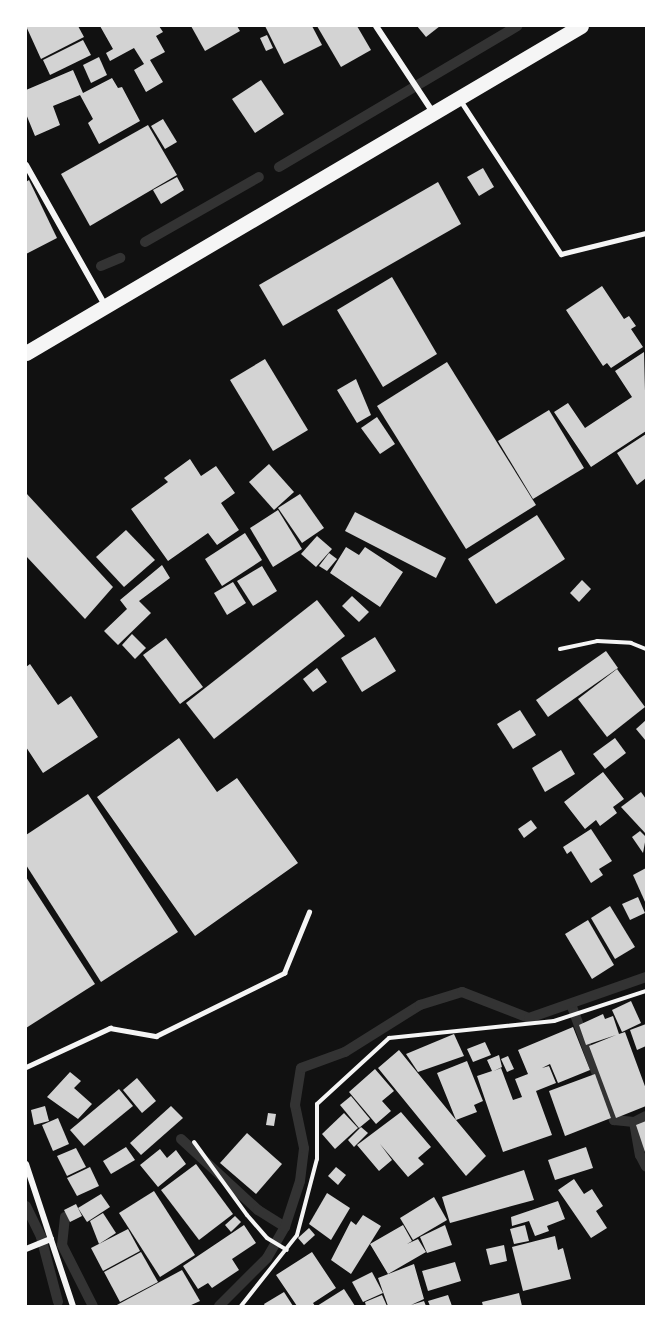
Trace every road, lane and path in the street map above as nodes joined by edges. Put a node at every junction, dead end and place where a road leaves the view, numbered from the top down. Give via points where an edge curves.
1 (376, 26) edge
2 (581, 26) edge
3 (459, 99) junction
4 (434, 114) junction
5 (26, 165) edge
6 (646, 233) edge
7 (107, 307) junction
8 (26, 353) edge
9 (560, 649) dead end
10 (646, 649) edge
11 (309, 912) dead end
12 (646, 991) edge
13 (26, 1067) edge
14 (195, 1142) dead end
15 (26, 1164) edge
16 (51, 1239) junction
17 (26, 1249) edge
18 (286, 1250) junction
19 (73, 1306) edge
20 (241, 1306) edge

1 - 4 street
2 - 3 main road
3 - 4 main road
3 - 6 lane via 561,255
4 - 7 main road
5 - 7 street
7 - 8 main road
9 - 10 path via 597,641 632,643
11 - 13 lane via 284,973 156,1036 110,1028
12 - 18 path via 554,1021 389,1038 317,1104 317,1159 297,1235
14 - 18 path via 205,1161 267,1238
15 - 16 street
16 - 17 street
16 - 19 street
18 - 20 path

